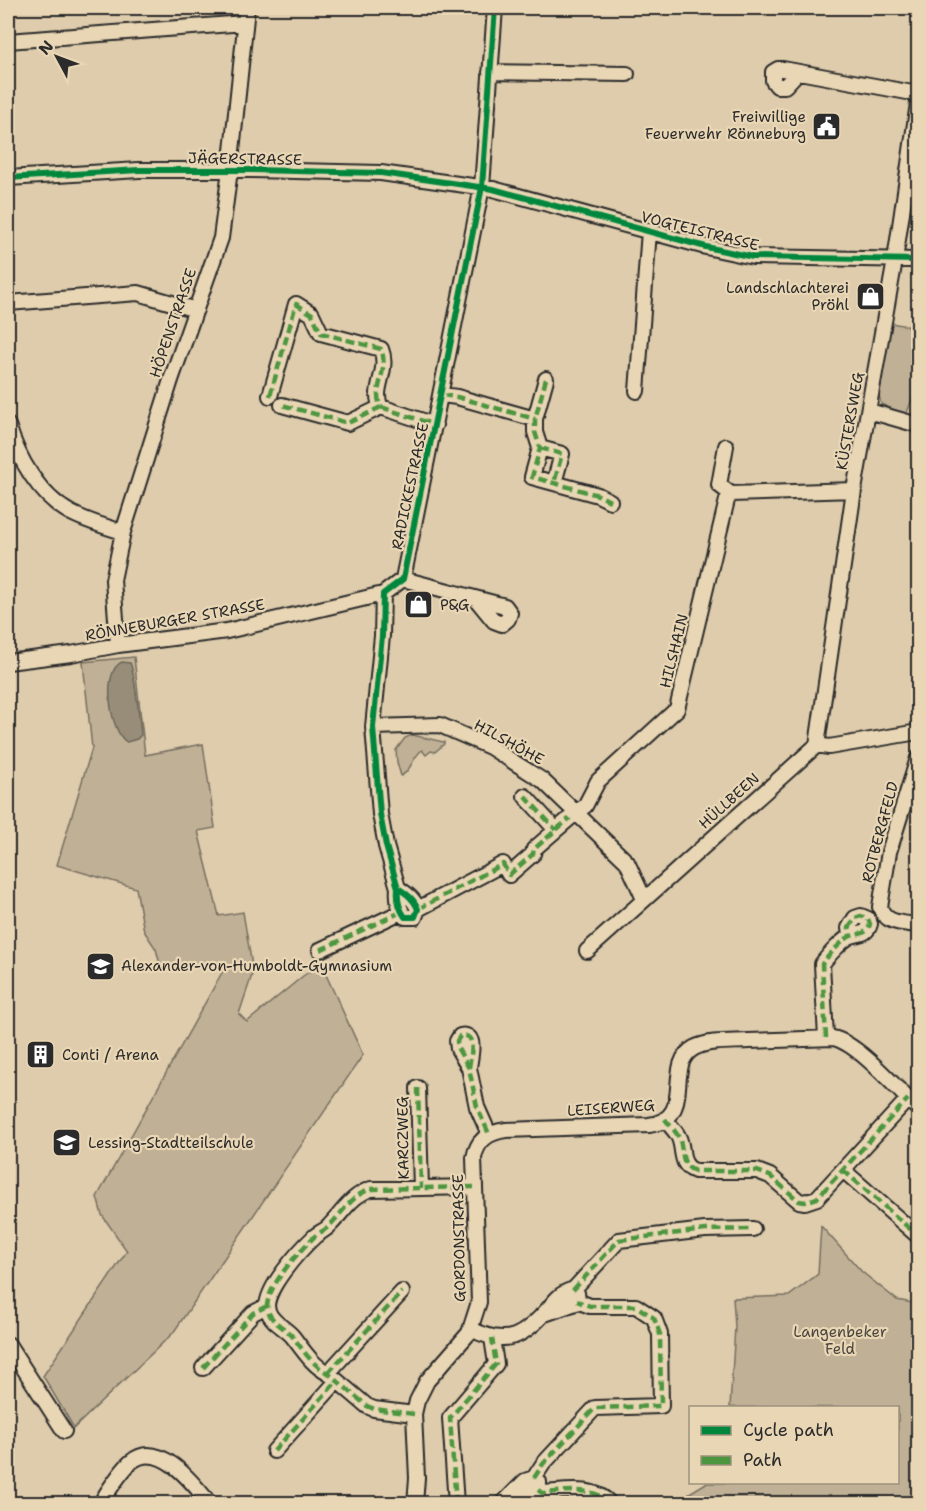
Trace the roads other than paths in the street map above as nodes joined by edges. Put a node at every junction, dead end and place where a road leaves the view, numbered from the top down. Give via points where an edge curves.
1 (247, 8) edge
2 (495, 8) edge
3 (245, 23) junction
4 (8, 41) edge
5 (490, 72) junction
6 (798, 72) dead end
7 (627, 74) dead end
8 (918, 94) edge
9 (918, 103) edge
10 (230, 170) junction
11 (8, 178) edge
12 (482, 187) junction
13 (649, 231) junction
14 (895, 260) junction
15 (918, 260) edge
16 (8, 303) edge
17 (196, 310) junction
18 (546, 379) dead end
19 (637, 391) dead end
20 (442, 395) junction
21 (270, 396) dead end
22 (282, 405) dead end
23 (381, 407) junction
24 (869, 411) junction
25 (535, 419) junction
26 (8, 425) edge
27 (435, 425) junction
28 (918, 425) edge
29 (726, 446) dead end
30 (540, 448) junction
31 (554, 483) junction
32 (854, 490) junction
33 (731, 494) junction
34 (610, 501) dead end
35 (123, 532) junction
36 (403, 579) junction
37 (383, 594) junction
38 (476, 599) dead end
39 (118, 645) junction
40 (8, 662) edge
41 (373, 727) junction
42 (918, 732) edge
43 (817, 745) junction
44 (918, 758) edge
45 (525, 796) dead end
46 (572, 816) junction
47 (556, 830) junction
48 (398, 888) junction
49 (644, 899) junction
50 (418, 909) junction
51 (401, 912) junction
52 (918, 925) edge
53 (850, 936) dead end
54 (320, 950) dead end
55 (587, 951) dead end
56 (826, 1038) junction
57 (469, 1068) dead end
58 (418, 1088) dead end
59 (914, 1104) edge
60 (665, 1119) junction
61 (489, 1134) junction
62 (843, 1170) junction
63 (474, 1187) junction
64 (421, 1188) junction
65 (753, 1229) dead end
66 (918, 1236) edge
67 (402, 1292) dead end
68 (575, 1296) junction
69 (267, 1306) junction
70 (471, 1329) junction
71 (492, 1338) junction
72 (9, 1350) edge
73 (203, 1368) dead end
74 (332, 1377) junction
75 (414, 1414) junction
76 (64, 1431) dead end
77 (274, 1451) dead end
78 (536, 1484) junction
79 (504, 1502) edge
80 (100, 1503) edge
81 (210, 1503) edge
82 (415, 1503) edge
83 (456, 1503) edge
84 (610, 1503) edge

1 - 3 street, HÖPENSTRASSE
2 - 5 street, RADICKESTRASSE
3 - 4 street
3 - 10 street, HÖPENSTRASSE
5 - 7 street
5 - 12 street, RADICKESTRASSE
6 - 8 street
9 - 14 street, KÜSTERSWEG
10 - 11 street, JÄGERSTRASSE via 139,170
10 - 12 street, JÄGERSTRASSE via 367,172
10 - 17 street, HÖPENSTRASSE via 221,238
12 - 13 street, VOGTEISTRASSE
12 - 20 street, RADICKESTRASSE
13 - 14 street, VOGTEISTRASSE via 753,257
13 - 19 street
14 - 15 street, VOGTEISTRASSE
14 - 24 street, KÜSTERSWEG
16 - 17 street via 138,293
17 - 35 street, HÖPENSTRASSE
18 - 25 street
20 - 25 street
20 - 27 street, RADICKESTRASSE
21 - 23 street via 296,304 312,314 321,333 381,349 386,360 378,395
22 - 23 street via 348,423
23 - 27 street
24 - 28 street
24 - 32 street, KÜSTERSWEG
25 - 30 street
26 - 35 street via 28,470 54,501 72,514
27 - 36 street, RADICKESTRASSE
29 - 33 street via 719,485
30 - 31 street via 532,477
30 - 31 street via 562,454
31 - 34 street
32 - 33 street
32 - 43 street, KÜSTERSWEG
33 - 46 street, HILSHAIN via 677,709 598,781 585,806
35 - 39 street, HÖPENSTRASSE via 113,580
36 - 37 street
36 - 38 street
37 - 39 street, RÖNNEBURGER STRASSE via 227,631
37 - 41 street
39 - 40 street, RÖNNEBURGER STRASSE
41 - 46 street, HILSHÖHE via 440,725 490,747 543,780
41 - 48 street via 380,814
42 - 43 street via 830,747
43 - 49 street, HÜLLBEEN
44 - 52 street, ROTBERGFELD via 889,852 880,904 884,916 892,921
45 - 47 street
46 - 47 street
46 - 49 street, HILSHÖHE via 627,862
47 - 50 street via 509,875 503,864
48 - 50 street via 412,898
48 - 51 street
49 - 55 street, HÜLLBEEN
50 - 51 street via 415,917 410,918
51 - 54 street
53 - 56 street via 821,967
56 - 59 street via 850,1045
56 - 60 street, LEISERWEG via 725,1042 693,1049 682,1063 676,1105
57 - 61 street via 477,1107
58 - 64 street, KARCZWEG
59 - 62 street
60 - 61 street, LEISERWEG via 649,1125 506,1130
60 - 62 street via 678,1136 683,1159 690,1169 757,1171 770,1176 799,1202 817,1198
61 - 63 street, GORDONSTRASSE via 476,1150
62 - 66 street
63 - 64 street
63 - 70 street, GORDONSTRASSE via 479,1302
64 - 69 street via 371,1189 358,1196 291,1263 272,1288
65 - 68 street via 619,1240
67 - 74 street
68 - 71 street via 565,1292 526,1332
68 - 78 street via 590,1306 636,1306 654,1318 660,1334 661,1406 595,1408 543,1464
69 - 73 street via 253,1313
69 - 74 street via 271,1317 298,1347
70 - 71 street
70 - 75 street, GORDONSTRASSE via 426,1381
71 - 83 street via 496,1364 450,1418
72 - 76 street
74 - 75 street via 370,1408
74 - 77 street
75 - 82 street, GORDONSTRASSE
78 - 79 street via 525,1480
78 - 84 street via 542,1493 591,1492
80 - 81 street via 131,1462 152,1455 174,1466

